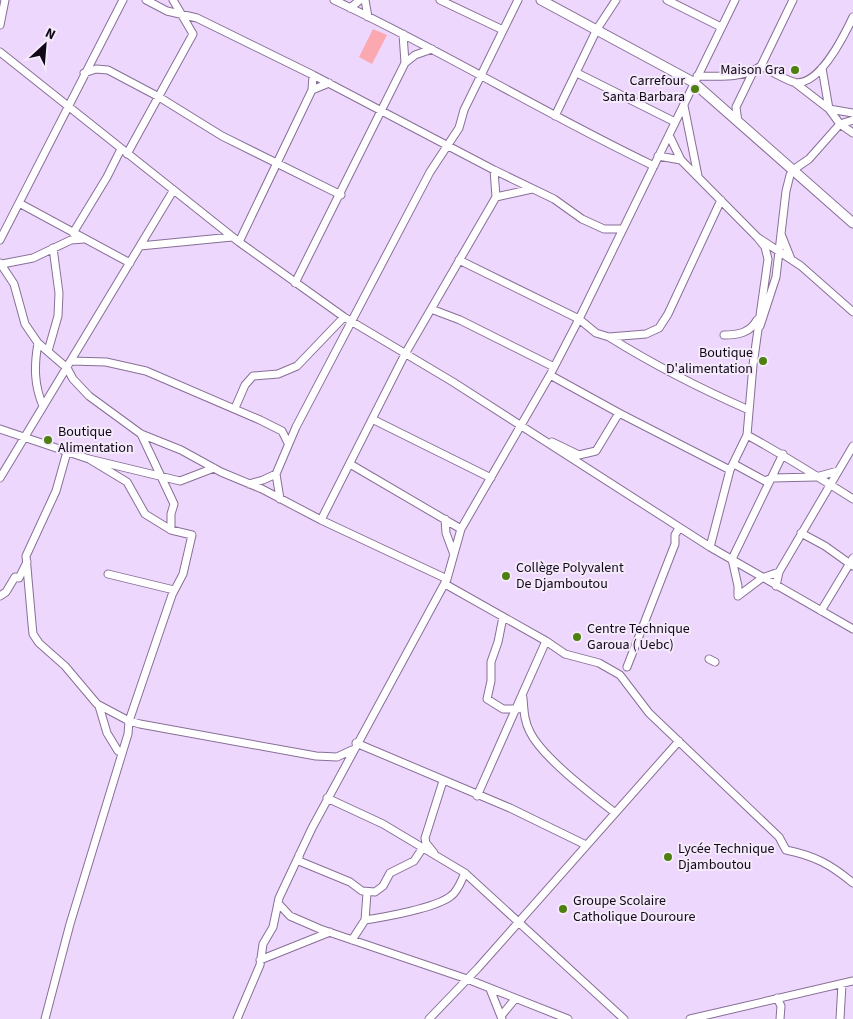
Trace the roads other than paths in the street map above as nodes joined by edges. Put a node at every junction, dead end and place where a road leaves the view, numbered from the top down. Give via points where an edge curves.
1 (4, 0) edge
2 (123, 0) edge
3 (146, 0) edge
4 (173, 0) edge
5 (334, 0) edge
6 (360, 0) edge
7 (366, 0) edge
8 (440, 0) edge
9 (518, 0) edge
10 (541, 0) edge
11 (616, 0) edge
12 (667, 0) edge
13 (734, 0) edge
14 (793, 0) edge
15 (350, 8) junction
16 (180, 14) junction
17 (368, 17) junction
18 (853, 17) edge
19 (0, 25) edge
20 (721, 27) junction
21 (851, 27) edge
22 (598, 29) junction
23 (503, 30) junction
24 (403, 34) junction
25 (432, 49) junction
26 (0, 52) edge
27 (406, 62) junction
28 (761, 66) junction
29 (822, 68) junction
30 (753, 72) junction
31 (577, 73) junction
32 (84, 74) junction
33 (482, 74) junction
34 (313, 75) junction
35 (695, 79) junction
36 (794, 82) junction
37 (329, 83) junction
38 (312, 90) junction
39 (159, 97) junction
40 (388, 99) junction
41 (370, 105) junction
42 (684, 106) junction
43 (68, 107) junction
44 (829, 109) junction
45 (381, 112) junction
46 (853, 113) edge
47 (555, 116) junction
48 (853, 120) edge
49 (675, 122) junction
50 (738, 122) junction
51 (840, 124) junction
52 (853, 133) edge
53 (670, 137) junction
54 (448, 146) junction
55 (124, 151) junction
56 (658, 156) junction
57 (681, 160) junction
58 (276, 164) junction
59 (654, 166) junction
60 (494, 170) junction
61 (792, 170) junction
62 (698, 176) junction
63 (534, 189) junction
64 (173, 191) junction
65 (341, 195) junction
66 (496, 197) junction
67 (721, 200) junction
68 (19, 203) junction
69 (853, 223) edge
70 (623, 229) junction
71 (780, 232) junction
72 (73, 233) junction
73 (232, 237) junction
74 (758, 237) junction
75 (84, 239) junction
76 (0, 240) edge
77 (239, 242) junction
78 (140, 246) junction
79 (53, 248) junction
80 (778, 250) junction
81 (792, 259) junction
82 (459, 260) junction
83 (130, 263) junction
84 (1, 264) edge
85 (295, 283) junction
86 (431, 309) junction
87 (853, 312) edge
88 (344, 316) junction
89 (759, 316) junction
90 (579, 319) junction
91 (352, 322) junction
92 (758, 331) junction
93 (724, 335) dead end
94 (609, 337) junction
95 (38, 343) junction
96 (48, 352) junction
97 (406, 354) junction
98 (71, 361) junction
99 (554, 367) junction
100 (67, 368) junction
101 (550, 375) junction
102 (43, 406) junction
103 (235, 408) junction
104 (749, 410) junction
105 (619, 413) junction
106 (372, 419) junction
107 (521, 426) junction
108 (296, 427) junction
109 (0, 430) edge
110 (282, 432) junction
111 (141, 434) junction
112 (24, 436) junction
113 (747, 436) junction
114 (540, 439) junction
115 (288, 443) junction
116 (853, 446) edge
117 (67, 452) junction
118 (783, 454) junction
119 (89, 459) junction
120 (350, 464) junction
121 (732, 467) junction
122 (214, 468) junction
123 (838, 471) junction
124 (276, 474) junction
125 (162, 477) junction
126 (816, 477) junction
127 (0, 478) edge
128 (491, 478) junction
129 (772, 478) junction
130 (247, 484) junction
131 (830, 485) junction
132 (853, 499) edge
133 (280, 500) junction
134 (445, 519) junction
135 (321, 520) junction
136 (679, 528) junction
137 (461, 529) junction
138 (172, 530) junction
139 (801, 533) junction
140 (710, 547) junction
141 (452, 552) junction
142 (732, 560) junction
143 (27, 562) junction
144 (851, 563) edge
145 (779, 572) junction
146 (108, 574) dead end
147 (762, 578) junction
148 (446, 582) junction
149 (776, 586) junction
150 (174, 590) junction
151 (0, 596) edge
152 (820, 611) junction
153 (502, 617) junction
154 (853, 629) edge
155 (546, 641) junction
156 (627, 668) dead end
157 (523, 696) junction
158 (99, 706) junction
159 (518, 709) junction
160 (128, 721) junction
161 (679, 741) junction
162 (354, 747) junction
163 (122, 752) junction
164 (443, 781) junction
165 (477, 796) junction
166 (327, 798) junction
167 (614, 812) junction
168 (586, 845) junction
169 (422, 849) junction
170 (436, 854) junction
171 (298, 855) junction
172 (465, 873) junction
173 (853, 883) edge
174 (367, 892) junction
175 (278, 903) junction
176 (365, 920) junction
177 (517, 922) junction
178 (330, 932) junction
179 (352, 940) junction
180 (260, 960) junction
181 (467, 979) junction
182 (853, 982) edge
183 (842, 984) junction
184 (490, 989) junction
185 (777, 998) junction
186 (514, 999) junction
187 (501, 1017) edge
188 (45, 1019) edge
189 (237, 1019) edge
190 (429, 1019) edge
191 (568, 1019) edge
192 (624, 1019) edge
193 (690, 1019) edge
194 (780, 1019) edge
195 (840, 1019) edge

1 - 19 street
2 - 32 street
3 - 16 street
4 - 16 street
5 - 15 street
6 - 15 street
7 - 17 street
8 - 23 street
9 - 23 street
10 - 22 main road
11 - 22 street
12 - 20 street
13 - 20 street
14 - 28 street
15 - 17 street
16 - 34 street via 197,18
16 - 39 street via 193,34
17 - 24 street
18 - 21 street
20 - 35 street
21 - 29 street
22 - 31 street
22 - 35 main road
23 - 33 street
24 - 25 street
24 - 27 street
25 - 27 street
25 - 33 street
26 - 43 street
27 - 40 street
28 - 30 street
28 - 36 street
29 - 36 street via 813,79
29 - 44 street
30 - 35 street
30 - 50 street via 736,107
31 - 47 street
31 - 49 street
32 - 39 street via 96,69 108,70
32 - 43 street
33 - 47 street
33 - 54 street
34 - 37 street
34 - 38 street
35 - 42 street
35 - 50 main road
36 - 44 street
37 - 38 street
37 - 41 street
38 - 58 street
39 - 55 street
39 - 58 street via 200,124
40 - 41 street
40 - 45 street
41 - 45 street
42 - 49 street
42 - 62 street
43 - 55 street
43 - 68 street
44 - 46 street
44 - 51 street
45 - 54 street
45 - 65 street
47 - 59 street
48 - 51 street
49 - 53 street
50 - 61 main road
51 - 52 street
51 - 61 street via 808,159
53 - 56 street
53 - 57 street
54 - 60 street
54 - 91 street via 430,172
55 - 64 street
55 - 72 street
56 - 57 street
56 - 59 street
57 - 62 street
58 - 65 street
58 - 77 street
59 - 70 street
60 - 63 street
60 - 66 street
61 - 69 main road
61 - 71 street
62 - 67 street
63 - 66 street
63 - 70 street via 604,229
64 - 73 street
64 - 78 street
65 - 85 street
66 - 82 street
67 - 74 street
67 - 94 street via 659,328 646,334
68 - 72 street
68 - 76 street
70 - 90 street
71 - 80 street
71 - 81 street
72 - 75 street
73 - 77 street
73 - 78 street
74 - 80 street
74 - 89 street via 768,259
75 - 79 street via 71,240
75 - 83 street
77 - 85 street
78 - 83 street
79 - 84 street via 33,258
79 - 96 street via 59,293 58,316
80 - 81 street
80 - 92 street via 776,277
81 - 87 street
82 - 86 street
82 - 90 street
83 - 98 street
84 - 95 street via 14,284 25,324
85 - 88 street
86 - 97 street
86 - 99 street
88 - 91 street
88 - 103 street via 297,366 278,374 253,376 245,385
89 - 92 street
89 - 93 street via 746,332
90 - 94 street via 587,327
90 - 99 street
91 - 97 street
91 - 108 street
92 - 104 street
94 - 104 street via 649,362
95 - 96 street
95 - 102 street via 35,382
96 - 100 street
97 - 106 street
97 - 107 street
98 - 100 street
98 - 103 street via 93,360 125,365
99 - 101 street
100 - 102 street
100 - 111 street via 89,396
101 - 105 street
101 - 107 street
102 - 112 street
103 - 110 street
104 - 113 street
105 - 114 street via 596,451 579,454
105 - 121 street
106 - 120 street
106 - 128 street
107 - 114 street
107 - 128 street
108 - 110 street
108 - 115 street
109 - 112 street
110 - 115 street
111 - 122 street
111 - 125 street
112 - 117 street
112 - 127 street
113 - 118 street
113 - 121 street
114 - 136 street
115 - 124 street
116 - 123 street
117 - 119 street
117 - 143 street via 56,491 28,547
118 - 126 street
118 - 129 street
119 - 125 street
119 - 138 street via 127,482 145,514
120 - 134 street
120 - 135 street
121 - 129 street via 765,481
121 - 140 street
122 - 125 street via 180,481
122 - 130 street
123 - 126 street
123 - 131 street
124 - 130 street
124 - 133 street
125 - 138 street via 174,504
126 - 129 street
126 - 131 street
128 - 137 street
129 - 142 street
130 - 133 street
131 - 132 street
131 - 139 street
133 - 135 street
134 - 137 street
134 - 141 street
135 - 148 street
136 - 140 street
136 - 156 street
137 - 141 street
137 - 148 street
138 - 150 street via 192,535 184,574
139 - 144 street
139 - 145 street
140 - 142 street
141 - 148 street
142 - 147 street
142 - 147 street via 738,596
143 - 151 street via 18,578 15,577
143 - 158 street via 33,634
144 - 152 street
145 - 147 street
145 - 149 street
146 - 150 street
147 - 149 street
148 - 153 street
148 - 162 street
149 - 152 street
150 - 160 street
152 - 154 street
153 - 155 street
153 - 159 street via 491,662 487,699 502,709
155 - 157 street
155 - 161 street via 565,654 599,663 620,675 649,713
157 - 159 street
157 - 167 street via 525,721 534,739
158 - 160 street
158 - 163 street via 107,733 118,751
159 - 165 street
160 - 162 street via 316,756 337,757
160 - 163 street
161 - 167 street
161 - 173 street via 778,837 786,850 812,855
162 - 164 street
162 - 166 street
163 - 188 street
164 - 165 street
164 - 170 street via 425,838
165 - 168 street via 518,811
166 - 169 street via 383,824
166 - 171 street
167 - 168 street
168 - 177 street
169 - 170 street
169 - 174 street via 414,861 390,873 378,890
170 - 172 street
171 - 174 street via 299,860
171 - 175 street
172 - 176 street via 449,898 401,914
172 - 177 street
174 - 176 street
175 - 178 street via 290,916
175 - 180 street
176 - 179 street
177 - 181 street
177 - 192 street
178 - 179 street
178 - 180 street
179 - 181 street
180 - 189 street
181 - 184 street
181 - 190 street
182 - 183 street
183 - 185 street
183 - 195 street
184 - 186 street
184 - 187 street
185 - 193 street
185 - 194 street
186 - 187 street
186 - 191 street

